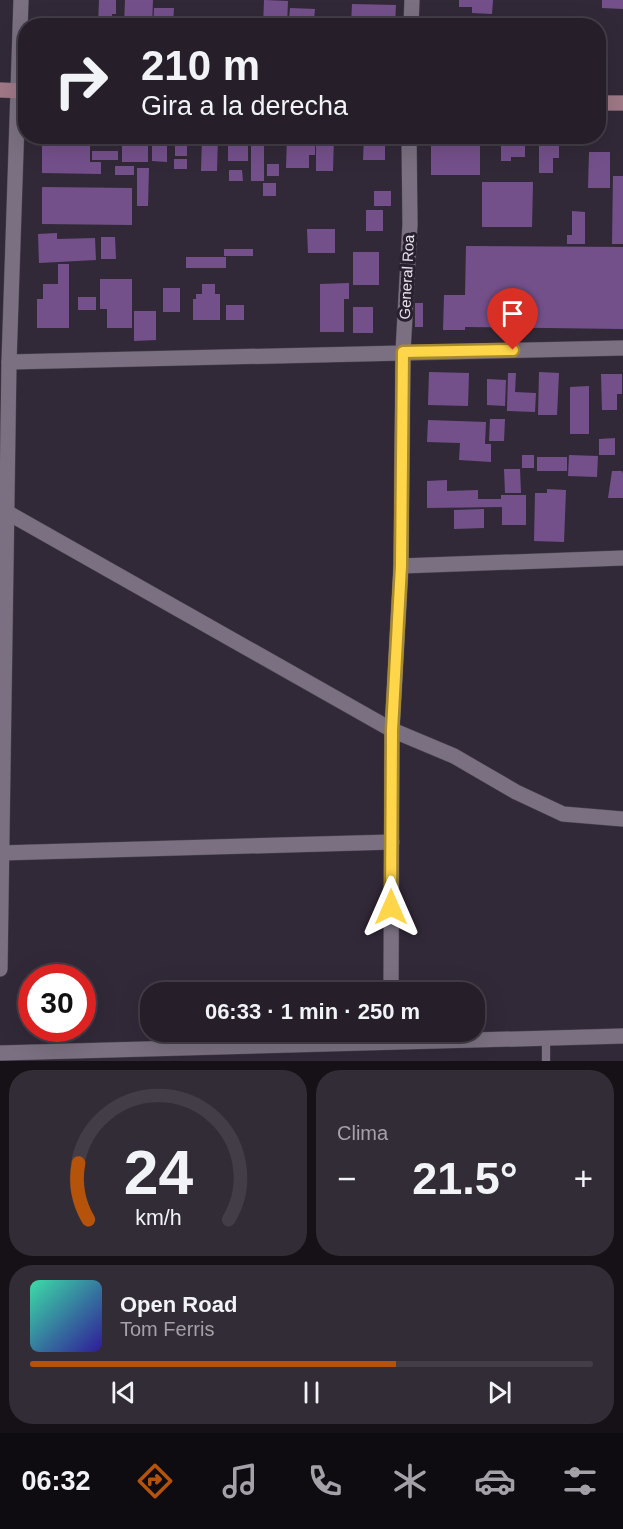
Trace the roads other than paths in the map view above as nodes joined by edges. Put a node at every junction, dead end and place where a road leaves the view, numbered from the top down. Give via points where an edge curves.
1 (21, 0) edge
2 (412, 0) edge
3 (21, 18) edge
4 (411, 18) edge
5 (0, 90) edge
6 (18, 91) edge
7 (606, 103) edge
8 (623, 104) edge
9 (19, 144) edge
10 (409, 144) edge
11 (623, 348) edge
12 (403, 352) junction
13 (9, 362) junction
14 (4, 511) edge
15 (623, 558) edge
16 (401, 566) junction
17 (392, 730) junction
18 (623, 819) edge
19 (392, 842) junction
20 (1, 853) edge
21 (0, 969) edge
22 (391, 982) edge
23 (623, 1035) edge
24 (485, 1038) edge
25 (546, 1038) junction
26 (268, 1042) edge
27 (0, 1053) edge
28 (546, 1061) edge

1 - 3 street
2 - 4 street
5 - 6 main road
7 - 8 main road
9 - 13 street
10 - 12 street, General Roa via 410,224
11 - 12 street
12 - 13 street
12 - 16 street, General Roa
13 - 14 street
14 - 17 street
14 - 20 street
15 - 16 street
16 - 17 street, General Roa
17 - 18 street via 454,756 563,814
17 - 19 street, General Roa
19 - 20 street
19 - 22 street, General Roa
20 - 21 street
23 - 25 street
24 - 25 street
25 - 28 lane
26 - 27 street

